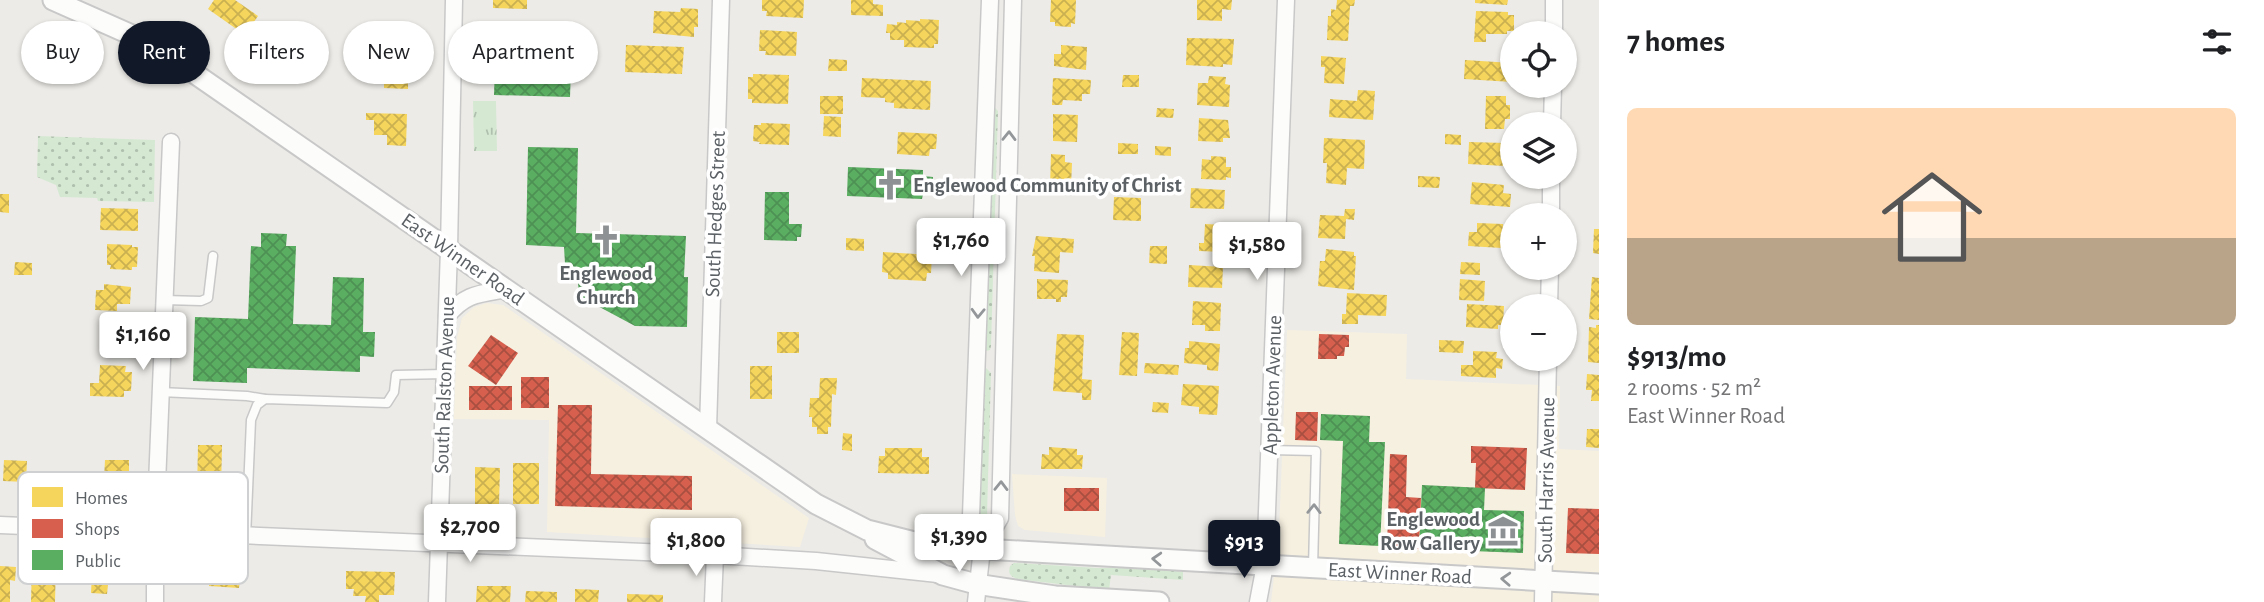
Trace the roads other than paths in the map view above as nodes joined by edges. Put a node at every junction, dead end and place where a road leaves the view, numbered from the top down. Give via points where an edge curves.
1 (53, 0) edge
2 (454, 0) edge
3 (721, 0) edge
4 (990, 0) edge
5 (1013, 0) edge
6 (1286, 0) edge
7 (1554, 0) edge
8 (1554, 21) edge
9 (986, 98) junction
10 (1010, 98) junction
11 (171, 142) dead end
12 (449, 249) junction
13 (213, 256) dead end
14 (507, 289) junction
15 (164, 300) junction
16 (447, 316) junction
17 (976, 360) junction
18 (1004, 360) junction
19 (1548, 371) edge
20 (445, 374) junction
21 (160, 392) junction
22 (265, 400) junction
23 (708, 429) junction
24 (1269, 450) junction
25 (157, 472) edge
26 (248, 490) edge
27 (0, 525) edge
28 (18, 526) edge
29 (867, 530) junction
30 (248, 537) edge
31 (439, 544) junction
32 (982, 549) junction
33 (715, 555) junction
34 (1265, 565) junction
35 (1312, 568) junction
36 (943, 575) junction
37 (1544, 581) junction
38 (155, 584) edge
39 (1599, 584) edge
40 (976, 593) edge
41 (155, 602) edge
42 (437, 602) edge
43 (713, 602) edge
44 (1159, 602) edge
45 (1258, 602) edge
46 (1543, 602) edge

1 - 12 street, East Winner Road via 152,44
2 - 12 street, South Ralston Avenue
3 - 23 street, South Hedges Street
4 - 9 street
5 - 10 street
6 - 24 street, Appleton Avenue
7 - 8 street
9 - 10 street
9 -> 17 street
18 -> 10 street
11 - 15 street
12 - 14 street, East Winner Road
12 - 16 street, South Ralston Avenue
13 - 15 lane via 208,298
14 - 16 street via 471,296 458,302
14 - 23 street, East Winner Road
15 - 21 street
16 - 20 street, South Ralston Avenue
17 - 18 street
17 - 32 street via 971,516
32 -> 18 street via 1000,518
19 - 37 street, South Harris Avenue
20 - 22 lane via 396,375 387,403
20 - 31 street, South Ralston Avenue
21 - 22 lane
21 - 25 street
22 - 26 lane via 257,405 251,420
23 - 29 street, East Winner Road via 816,504
24 - 34 street, Appleton Avenue
35 -> 24 lane via 1316,451
27 - 28 street
29 - 32 street, East Winner Road via 930,546
29 - 36 street, East Winner Road via 878,542
30 - 31 street
31 - 33 street
31 - 42 street, South Ralston Avenue
34 -> 32 street, East Winner Road
32 - 40 street
33 - 36 street
33 - 43 street
34 - 35 street, East Winner Road
34 - 45 street, Appleton Avenue
37 -> 35 street, East Winner Road
36 - 40 street, East Winner Road
37 - 39 street, East Winner Road
37 - 46 street, South Harris Avenue
38 - 41 street
40 - 44 street, East Winner Road

